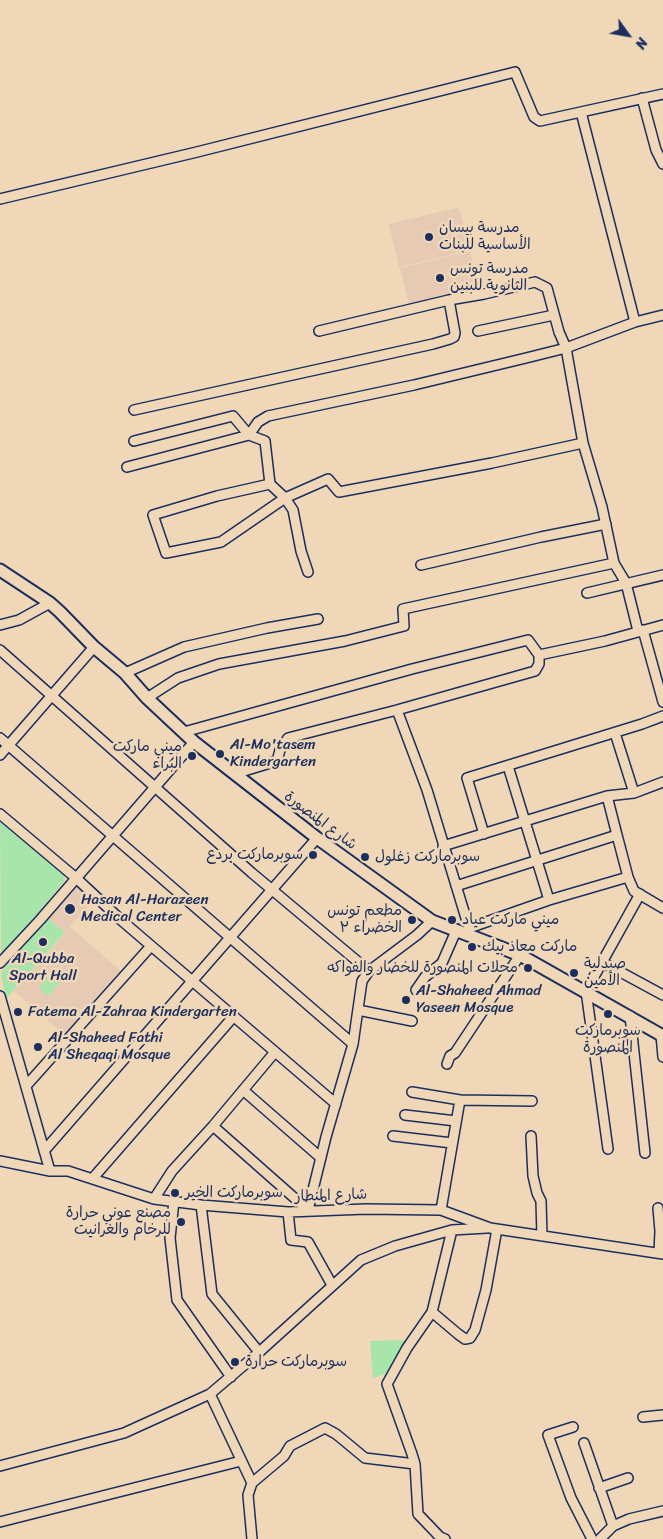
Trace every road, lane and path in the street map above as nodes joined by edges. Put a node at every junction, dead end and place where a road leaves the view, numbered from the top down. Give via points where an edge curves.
1 (663, 94) edge
2 (642, 98) junction
3 (581, 112) junction
4 (663, 164) edge
5 (0, 199) edge
6 (449, 300) junction
7 (554, 314) junction
8 (663, 315) edge
9 (635, 322) junction
10 (478, 330) dead end
11 (319, 331) dead end
12 (566, 348) junction
13 (134, 410) dead end
14 (250, 435) junction
15 (134, 441) dead end
16 (583, 443) junction
17 (127, 467) dead end
18 (270, 484) junction
19 (285, 498) junction
20 (606, 524) junction
21 (614, 563) junction
22 (421, 565) dead end
23 (0, 570) edge
24 (308, 572) dead end
25 (663, 575) edge
26 (626, 583) junction
27 (586, 593) dead end
28 (50, 603) junction
29 (318, 619) dead end
30 (0, 625) edge
31 (663, 625) edge
32 (641, 630) junction
33 (94, 647) junction
34 (0, 650) edge
35 (540, 655) junction
36 (125, 673) junction
37 (52, 696) junction
38 (147, 698) junction
39 (663, 702) edge
40 (397, 710) junction
41 (663, 716) edge
42 (184, 732) junction
43 (615, 732) junction
44 (0, 738) edge
45 (194, 742) junction
46 (8, 745) junction
47 (0, 755) edge
48 (508, 766) junction
49 (234, 774) junction
50 (663, 782) edge
51 (156, 787) junction
52 (634, 793) junction
53 (607, 796) junction
54 (0, 814) edge
55 (525, 822) junction
56 (484, 834) junction
57 (112, 835) junction
58 (618, 835) junction
59 (317, 838) junction
60 (443, 846) junction
61 (537, 861) junction
62 (628, 877) junction
63 (76, 878) junction
64 (456, 886) junction
65 (273, 890) junction
66 (640, 894) junction
67 (549, 900) junction
68 (663, 908) edge
69 (432, 921) junction
70 (456, 931) junction
71 (469, 932) junction
72 (230, 939) junction
73 (151, 946) junction
74 (520, 955) junction
75 (602, 962) junction
76 (0, 963) edge
77 (369, 971) junction
78 (192, 980) junction
79 (416, 990) dead end
80 (586, 991) junction
81 (663, 995) edge
82 (0, 996) edge
83 (358, 1010) junction
84 (234, 1016) junction
85 (630, 1016) junction
86 (412, 1021) dead end
87 (662, 1036) edge
88 (353, 1044) junction
89 (275, 1052) junction
90 (663, 1057) edge
91 (447, 1064) dead end
92 (26, 1086) junction
93 (243, 1090) junction
94 (412, 1092) dead end
95 (460, 1100) junction
96 (532, 1101) dead end
97 (336, 1104) junction
98 (405, 1115) dead end
99 (456, 1121) junction
100 (213, 1126) junction
101 (393, 1136) dead end
102 (531, 1136) dead end
103 (452, 1143) junction
104 (608, 1149) dead end
105 (44, 1151) junction
106 (645, 1153) dead end
107 (321, 1158) junction
108 (0, 1161) edge
109 (50, 1171) junction
110 (93, 1178) junction
111 (154, 1199) junction
112 (174, 1201) junction
113 (201, 1205) junction
114 (658, 1208) dead end
115 (308, 1210) junction
116 (441, 1210) junction
117 (288, 1212) junction
118 (494, 1229) junction
119 (452, 1230) junction
120 (661, 1230) edge
121 (542, 1236) junction
122 (661, 1253) edge
123 (332, 1285) junction
124 (432, 1312) junction
125 (259, 1352) junction
126 (231, 1377) junction
127 (210, 1394) junction
128 (663, 1415) edge
129 (642, 1417) dead end
130 (573, 1426) dead end
131 (584, 1443) dead end
132 (241, 1461) junction
133 (415, 1464) junction
134 (0, 1466) edge
135 (628, 1478) dead end
136 (252, 1483) junction
137 (599, 1488) junction
138 (663, 1511) edge
139 (0, 1522) edge
140 (613, 1526) junction
141 (442, 1538) edge
142 (252, 1539) edge
143 (592, 1539) edge
144 (600, 1539) edge

1 - 2 street
2 - 3 street
2 - 4 street
3 - 5 street via 540,121 534,117 515,72
3 - 9 street
6 - 7 street via 535,282 547,288
6 - 11 street
6 - 13 street via 455,333 450,339
7 - 10 street
7 - 12 street
8 - 9 street
9 - 12 street
12 - 14 street via 268,416 258,422
12 - 16 street
14 - 15 street via 233,416
14 - 17 street
14 - 18 street via 265,441
16 - 19 street via 339,492 328,479
16 - 20 street
18 - 19 street
18 - 19 street via 152,515 166,553 220,542
19 - 24 street via 293,510
20 - 21 street
20 - 22 street
21 - 26 street
21 - 38 street via 403,609 404,626 345,641 219,664 178,678
23 - 28 main road, شارع المنصورة
25 - 26 street
26 - 27 street
26 - 32 street
28 - 30 street via 19,620
28 - 33 main road, شارع المنصورة
29 - 36 street via 184,647
31 - 32 street
32 - 35 street
32 - 39 street
33 - 36 main road, شارع المنصورة
33 - 37 street
34 - 37 street
35 - 40 street via 535,671
35 - 42 street via 528,640
36 - 38 main road, شارع المنصورة
37 - 46 street
37 - 51 street
38 - 42 main road, شارع المنصورة
40 - 49 street via 288,738 277,761
40 - 60 street via 427,790
41 - 43 street
42 - 45 main road, شارع المنصورة
43 - 48 street
43 - 52 street
44 - 46 street
45 - 49 main road, شارع المنصورة
45 - 51 street
46 - 47 street
46 - 57 street
48 - 55 street
48 - 56 street via 468,778
49 - 59 main road, شارع المنصورة
50 - 52 street
51 - 57 street
51 - 65 street
52 - 53 street
53 - 55 street
53 - 58 street
54 - 63 street
55 - 56 street
55 - 61 street
56 - 60 street
57 - 63 street
57 - 72 street
58 - 61 street
58 - 62 street
59 - 65 street
59 - 69 main road, شارع المنصورة
60 - 64 street
61 - 64 street
61 - 67 street
62 - 66 street via 634,891
62 - 67 street
63 - 73 street
63 - 76 street
64 - 71 street
65 - 72 street
65 - 77 street
66 - 68 street
66 - 75 street
67 - 71 street
69 - 70 main road, شارع المنصورة
69 - 77 street
70 - 71 main road, شارع المنصورة
70 - 79 street via 442,963 425,977
71 - 74 main road, شارع المنصورة
72 - 78 street
72 - 88 street
73 - 78 street
73 - 92 street
74 - 80 main road, شارع المنصورة
74 - 91 street
75 - 80 street
75 - 81 street
77 - 83 street via 362,980
78 - 84 street
78 - 105 street
80 - 85 main road, شارع المنصورة
80 - 104 street
82 - 92 street
83 - 86 street
83 - 88 street
84 - 89 street
84 - 110 street
85 - 87 main road, شارع المنصورة
85 - 106 street
87 - 90 street
88 - 97 street
89 - 93 street
89 - 97 street
92 - 105 street
93 - 100 street
93 - 107 street
94 - 95 street
95 - 96 street
95 - 99 street
97 - 107 street
98 - 99 street
99 - 103 street
100 - 111 street via 172,1170
100 - 115 street
101 - 103 street
102 - 121 street via 533,1176 541,1201
103 - 116 street
105 - 109 street
107 - 115 street
108 - 109 street, شارع المنطار
109 - 110 street, شارع المنطار via 68,1171
110 - 111 street, شارع المنطار
111 - 112 street, شارع المنطار
112 - 113 street, شارع المنطار
112 - 126 street via 170,1244 178,1300
113 - 117 street, شارع المنطار
113 - 125 street via 212,1294
114 - 120 street
115 - 116 street, شارع المنطار
115 - 117 street, شارع المنطار
116 - 118 street, شارع المنطار
117 - 123 street via 291,1240 308,1242
118 - 119 street
118 - 121 street, شارع المنطار
118 - 124 street via 484,1298 470,1338 465,1339
119 - 123 street via 395,1246 361,1260
119 - 124 street
120 - 122 street
121 - 122 street, شارع المنطار
123 - 125 street
124 - 133 street via 387,1384
125 - 126 street
126 - 127 street
127 - 132 street
127 - 134 street via 124,1433
128 - 129 street
130 - 143 street via 548,1436 571,1498
131 - 137 street
132 - 136 street
132 - 139 street
133 - 136 street via 365,1458 325,1428 290,1446 284,1456
133 - 141 street via 418,1514
135 - 137 street
136 - 142 street via 248,1495
137 - 140 street
138 - 140 street
140 - 144 street

